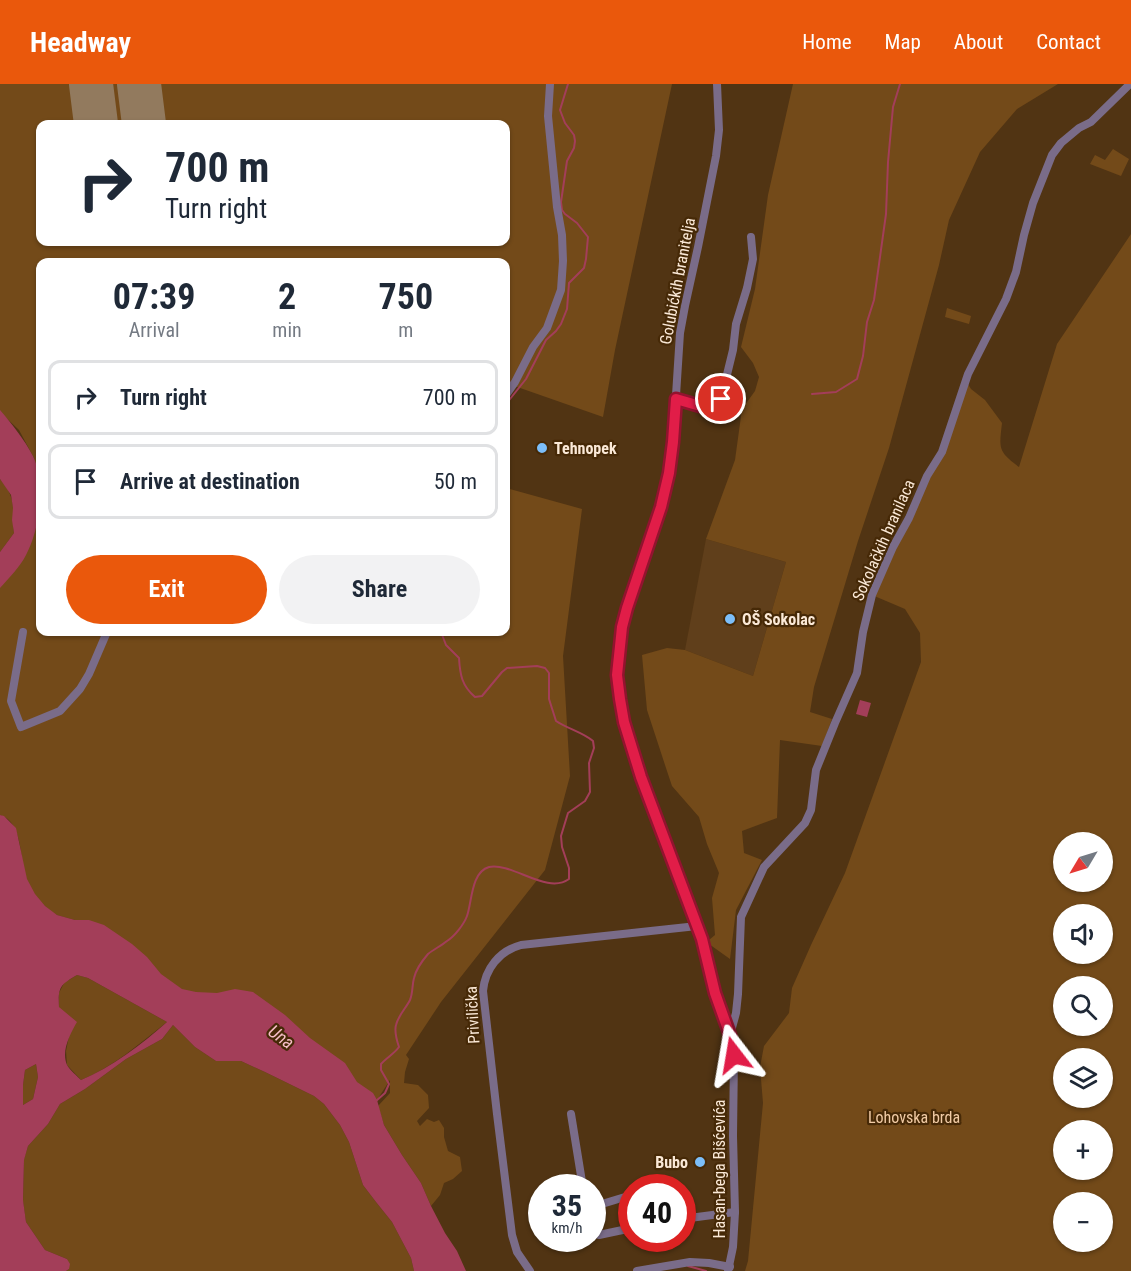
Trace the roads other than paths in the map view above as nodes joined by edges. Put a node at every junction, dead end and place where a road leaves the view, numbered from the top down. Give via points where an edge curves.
1 (550, 84) edge
2 (717, 84) edge
3 (1130, 84) edge
4 (751, 237) dead end
5 (510, 389) edge
6 (676, 399) junction
7 (23, 632) dead end
8 (105, 636) edge
9 (696, 926) junction
10 (730, 1035) junction
11 (571, 1114) dead end
12 (581, 1174) edge
13 (735, 1212) junction
14 (696, 1217) edge
15 (729, 1269) edge
16 (530, 1271) edge
17 (637, 1271) edge

1 - 5 street via 548,116 562,235 561,290 547,328
2 - 6 street, Golubićkih branitelja via 716,156 680,333
3 - 10 street, Sokolačkih branilaca via 1052,155 1033,203 1006,300 968,374 942,452 872,595 857,673 816,770 811,810 805,824 764,867 741,917 738,994
4 - 6 street via 753,259 721,399 717,406 707,408
6 - 9 street, Golubićkih branitelja via 669,473 622,627 617,675 624,722 641,777
7 - 8 street via 11,701 21,727 60,711 80,689
9 - 10 street, Golubićkih branitelja
9 - 16 street, Privilička via 521,945 505,952 486,975 483,991 512,1235 517,1252
10 - 13 street, Hasan-bega Bišćevića via 734,1055
11 - 12 street
13 - 14 street
13 - 15 street, Hasan-bega Bišćevića
15 - 17 street via 690,1262

